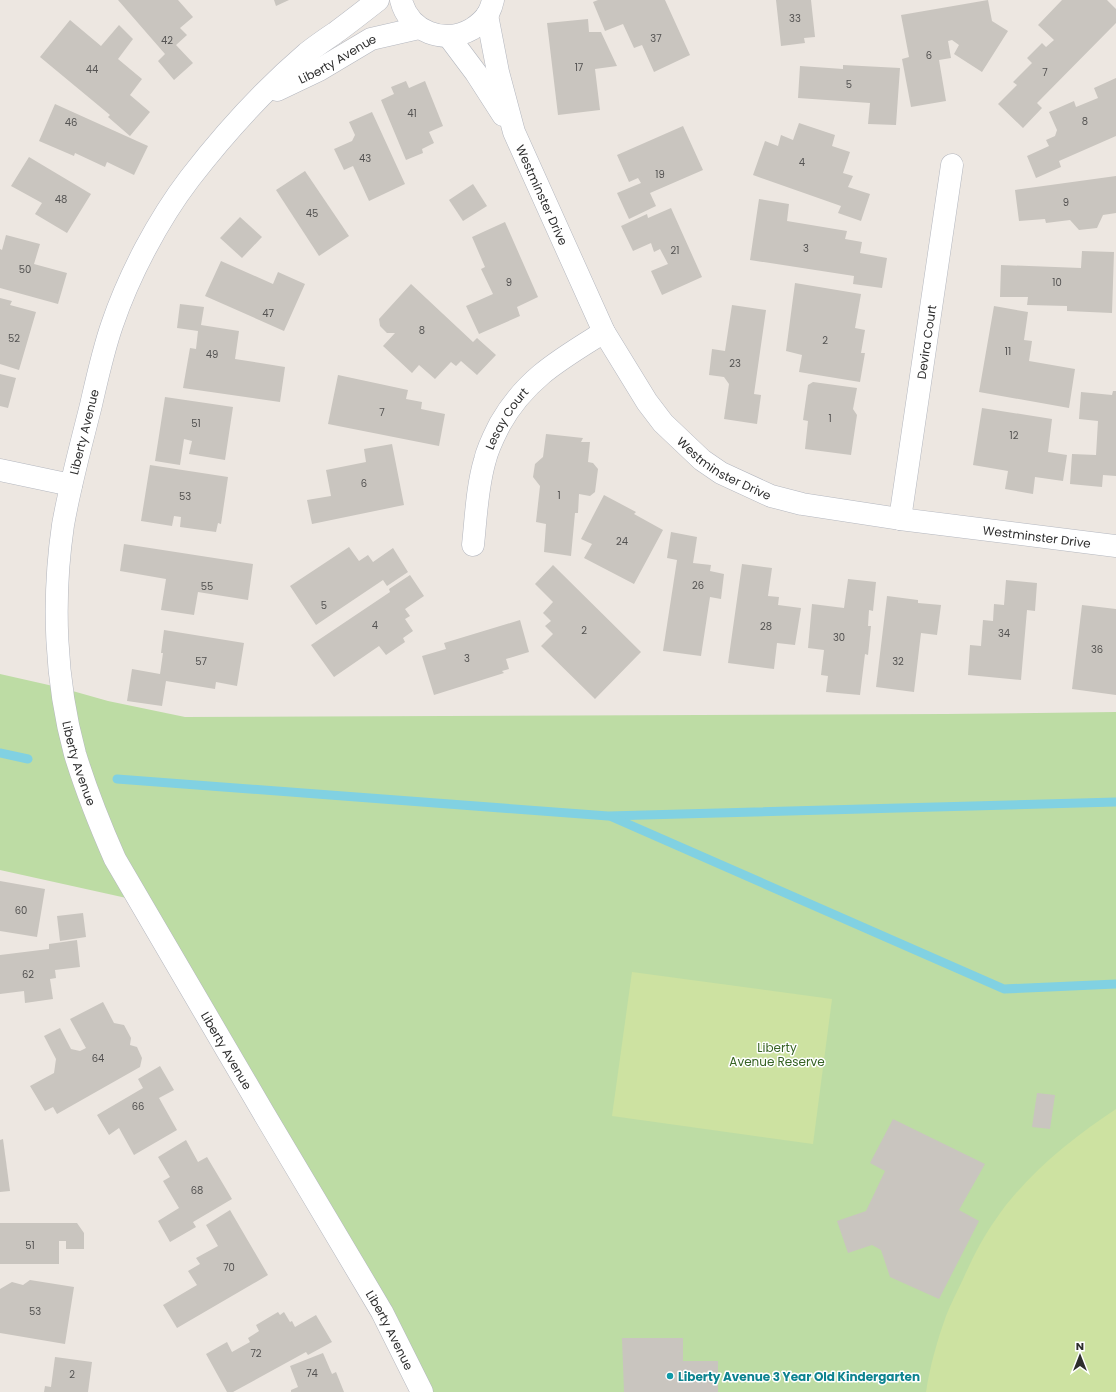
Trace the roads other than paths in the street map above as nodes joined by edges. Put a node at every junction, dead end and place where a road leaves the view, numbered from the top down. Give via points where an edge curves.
1 (378, 0) edge
2 (401, 0) edge
3 (490, 7) edge
4 (419, 28) junction
5 (449, 36) junction
6 (258, 99) junction
7 (514, 132) junction
8 (952, 165) dead end
9 (604, 332) junction
10 (0, 470) edge
11 (71, 485) junction
12 (900, 519) junction
13 (473, 545) dead end
14 (1116, 546) edge
15 (422, 1392) edge

1 - 6 street, Liberty Avenue via 308,52
2 - 4 street via 409,17
3 - 5 street via 478,25 465,33
3 - 7 street, Westminster Drive via 498,72
4 - 5 street
4 - 6 street, Liberty Avenue via 371,39 319,70
5 - 7 street, Westminster Drive
6 - 11 street, Liberty Avenue via 189,179 162,220 135,269 112,325
7 - 9 street, Westminster Drive
8 - 12 street, Devira Court
9 - 12 street, Westminster Drive via 647,402 663,423 702,460 721,473 771,496 802,504
9 - 13 street, Lesay Court via 541,374 510,407 490,443 484,462
10 - 11 street
11 - 15 street, Liberty Avenue via 59,563 58,640 69,729 98,821 115,859 382,1312
12 - 14 street, Westminster Drive

